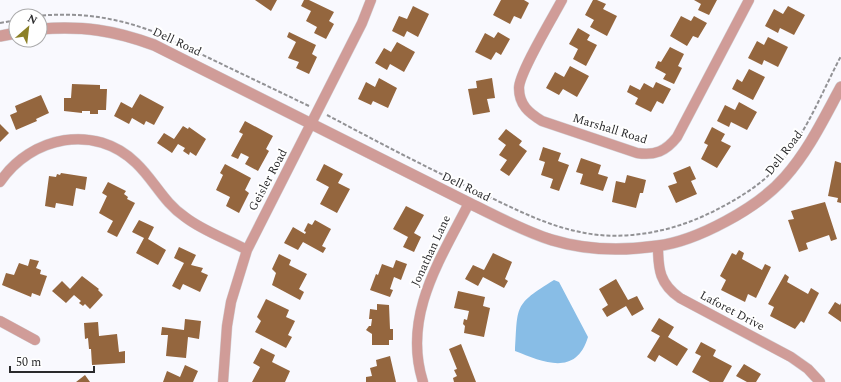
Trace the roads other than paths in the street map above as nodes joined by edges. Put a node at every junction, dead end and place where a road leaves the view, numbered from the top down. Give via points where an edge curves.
1 (371, 0) edge
2 (562, 0) edge
3 (750, 0) edge
4 (48, 29) edge
5 (841, 87) edge
6 (312, 124) junction
7 (0, 182) edge
8 (469, 203) junction
9 (658, 246) junction
10 (247, 250) junction
11 (0, 321) edge
12 (35, 340) dead end
13 (223, 382) edge
14 (423, 382) edge
15 (820, 382) edge

1 - 6 street, Geisler Road
2 - 3 street, Marshall Road via 523,73 519,87 521,102 530,114 542,121 648,155 659,153 670,146 677,137
4 - 6 street, Dell Road via 94,28 125,34 176,55
5 - 9 street, Dell Road via 803,155 784,178 763,197 740,214 712,228
6 - 8 street, Dell Road
6 - 10 street, Geisler Road
7 - 10 street via 17,161 51,143 90,140 107,144 137,163 160,194 185,218
8 - 9 street, Dell Road via 552,240 602,249
8 - 14 street, Jonathan Lane via 430,279 420,310 416,343
9 - 15 street, Laforet Drive via 662,278 668,290 791,357 808,369
10 - 13 street, Geisler Road via 230,302
11 - 12 street

